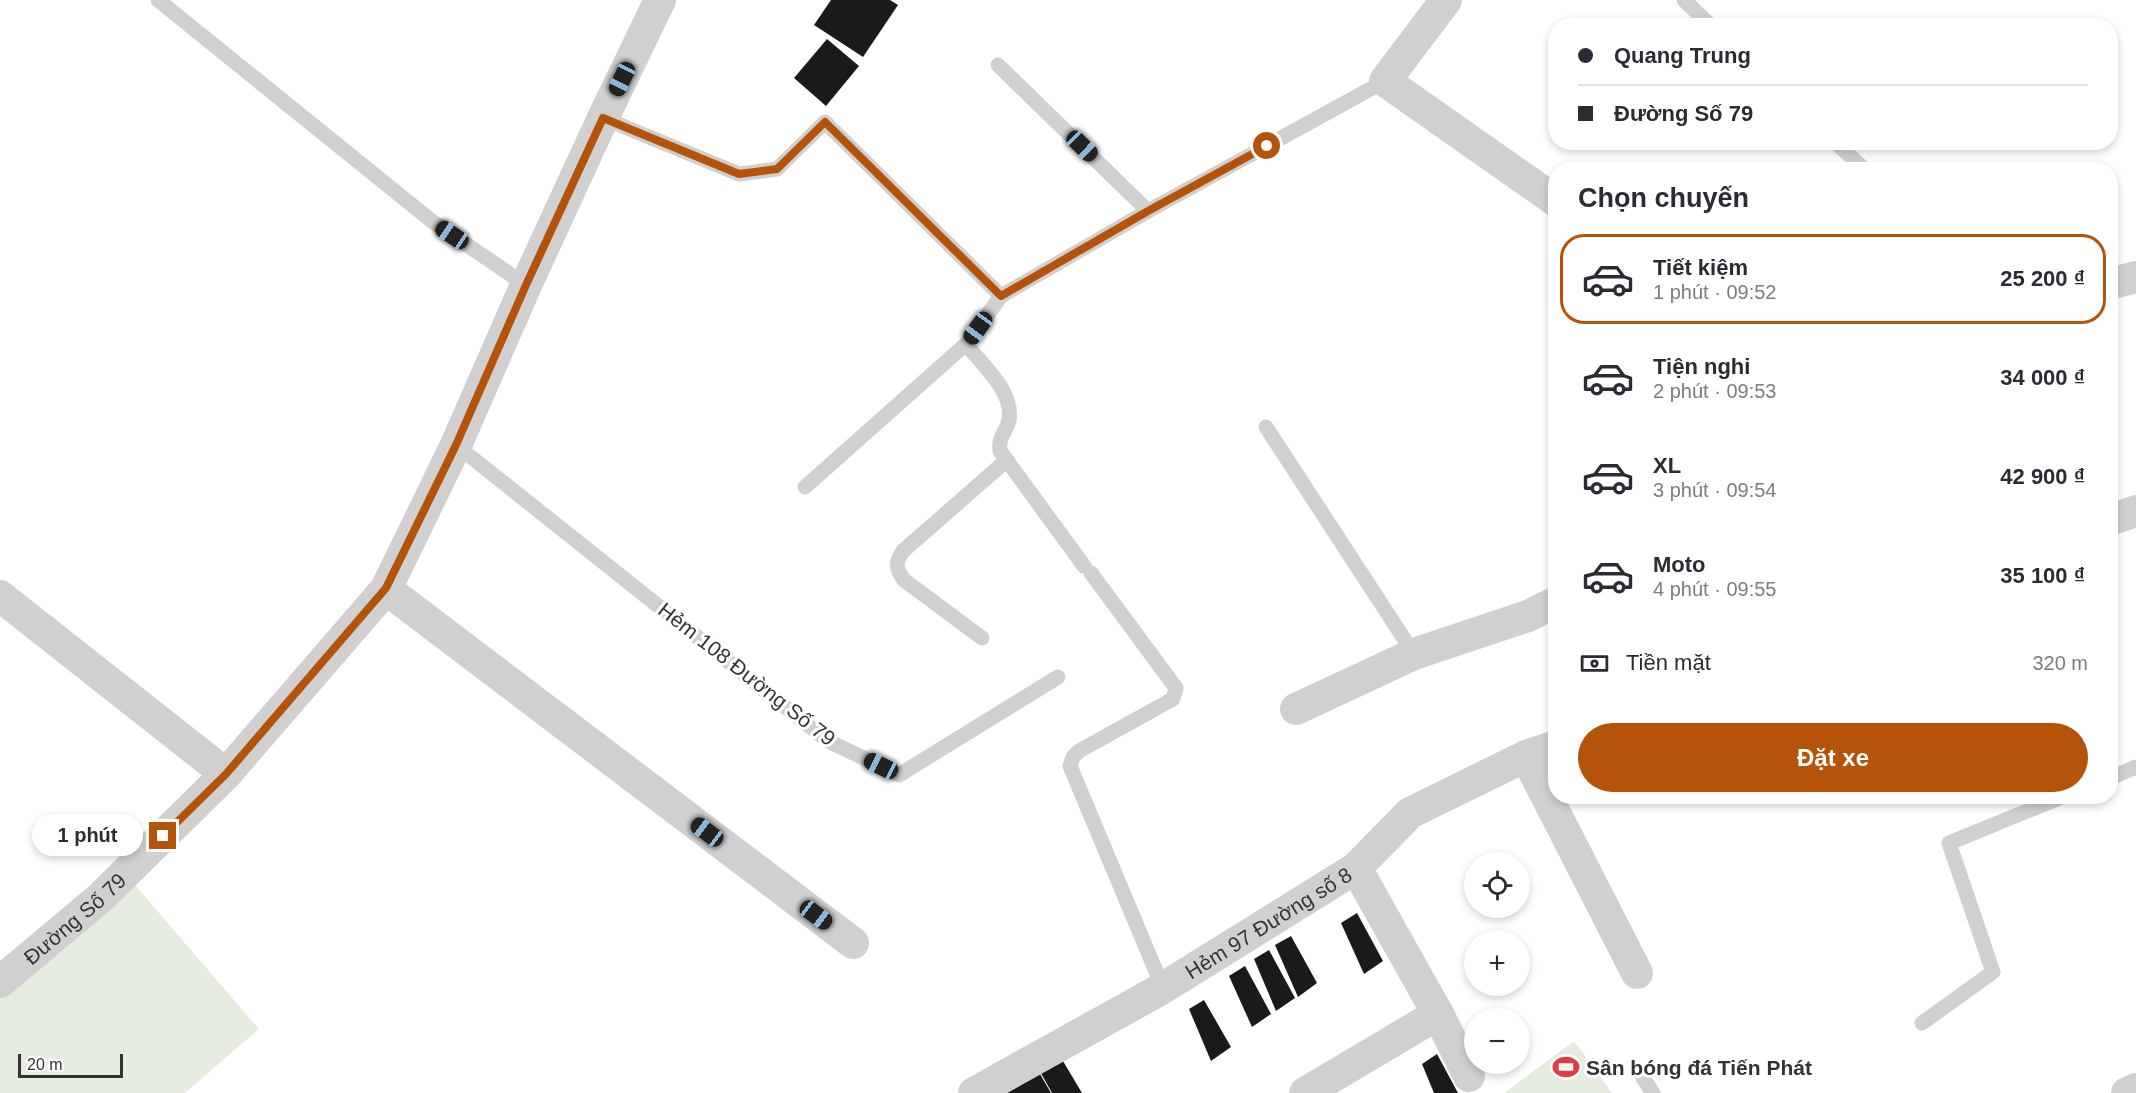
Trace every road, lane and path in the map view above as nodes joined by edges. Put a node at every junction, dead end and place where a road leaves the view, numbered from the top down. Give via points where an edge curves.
1 (158, 0) edge
2 (660, 0) edge
3 (1446, 0) edge
4 (1684, 0) edge
5 (1703, 18) edge
6 (998, 65) dead end
7 (1386, 81) junction
8 (603, 118) junction
9 (1844, 150) edge
10 (1856, 162) edge
11 (1548, 195) edge
12 (1148, 211) junction
13 (2136, 277) edge
14 (2118, 283) edge
15 (526, 285) junction
16 (1001, 296) junction
17 (966, 344) junction
18 (1266, 426) dead end
19 (456, 445) junction
20 (1007, 460) junction
21 (805, 487) dead end
22 (2136, 512) edge
23 (2118, 518) edge
24 (386, 588) junction
25 (0, 596) edge
26 (1548, 606) edge
27 (982, 638) dead end
28 (1414, 654) junction
29 (1058, 677) dead end
30 (1296, 709) dead end
31 (1548, 749) edge
32 (1526, 756) junction
33 (2136, 767) edge
34 (226, 774) junction
35 (2118, 775) edge
36 (1548, 799) edge
37 (1551, 804) edge
38 (2044, 804) edge
39 (1356, 868) junction
40 (853, 943) dead end
41 (1637, 973) dead end
42 (0, 982) edge
43 (1164, 988) junction
44 (1438, 1014) junction
45 (1922, 1023) dead end
46 (1469, 1076) dead end
47 (1643, 1078) dead end
48 (2136, 1089) edge
49 (974, 1093) edge
50 (1305, 1093) edge
51 (1653, 1093) edge
52 (2127, 1093) edge

1 - 15 lane via 433,222
2 - 8 street, Đường Số 79
3 - 7 street
4 - 5 lane
6 - 12 lane
7 - 11 street
7 - 12 lane
8 - 15 street, Đường Số 79
8 - 16 lane via 739,174 777,169 825,122
9 - 10 lane
12 - 16 lane
13 - 14 street
15 - 19 street, Đường Số 79
16 - 17 lane
17 - 20 lane via 1006,393 1009,421 999,440 1000,451
17 - 21 lane
18 - 28 lane
19 - 24 street, Đường Số 79
19 - 29 lane, Hẻm 108 Đường Số 79 via 828,741 899,775
20 - 27 lane via 897,560 897,571 904,580
20 - 43 lane via 1176,687 1173,699 1079,751 1070,766
22 - 23 street
24 - 34 street, Đường Số 79
24 - 40 street
25 - 34 street
26 - 28 street
28 - 30 street
31 - 32 street, Hẻm 97 Đường số 8
32 - 36 street
32 - 39 street, Hẻm 97 Đường số 8 via 1410,813
33 - 35 lane
34 - 42 street, Đường Số 79 via 100,898
37 - 41 street
38 - 45 lane via 1949,843 1993,972
39 - 43 street, Hẻm 97 Đường số 8
39 - 44 street
43 - 49 street, Hẻm 97 Đường số 8
44 - 46 street
44 - 50 street
47 - 51 lane
48 - 52 street

